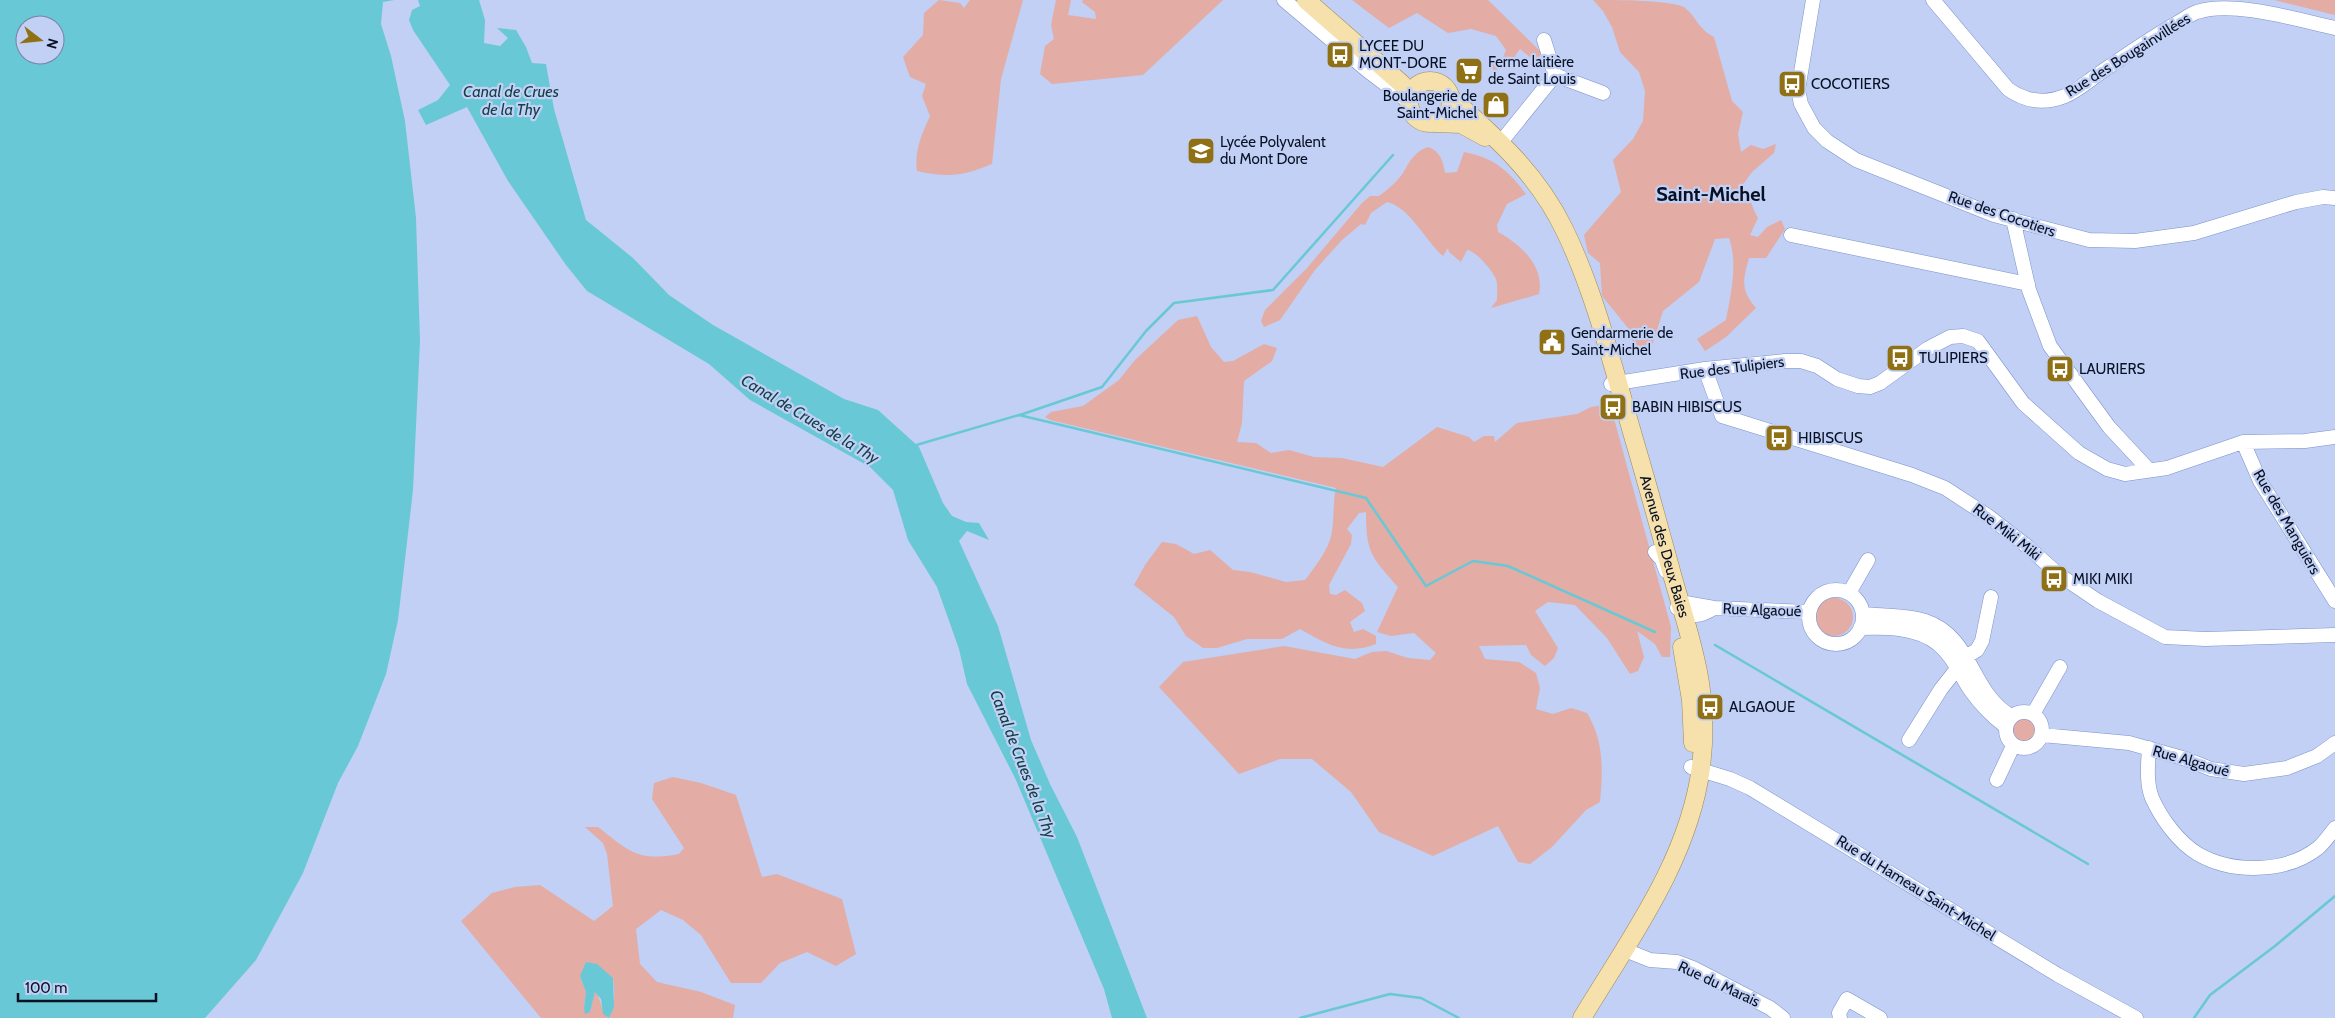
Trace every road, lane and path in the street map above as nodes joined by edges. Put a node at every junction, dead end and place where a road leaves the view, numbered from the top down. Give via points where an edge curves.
1 (1284, 0) edge
2 (1306, 0) edge
3 (1814, 0) edge
4 (1933, 0) edge
5 (2335, 28) edge
6 (1544, 40) dead end
7 (1555, 75) junction
8 (1413, 93) junction
9 (1603, 93) dead end
10 (1452, 99) junction
11 (1435, 123) junction
12 (1501, 142) junction
13 (2335, 198) edge
14 (2013, 219) junction
15 (1791, 235) dead end
16 (2028, 284) junction
17 (1705, 369) junction
18 (1614, 384) junction
19 (2335, 437) edge
20 (2243, 442) junction
21 (2149, 470) junction
22 (1655, 552) junction
23 (1868, 560) dead end
24 (1849, 593) junction
25 (1991, 597) dead end
26 (2335, 601) edge
27 (1682, 608) junction
28 (1709, 611) junction
29 (1809, 612) junction
30 (1862, 621) junction
31 (2335, 635) edge
32 (1692, 641) junction
33 (1967, 656) junction
34 (2060, 667) dead end
35 (1957, 668) junction
36 (2033, 714) junction
37 (2008, 721) junction
38 (2042, 735) junction
39 (1909, 740) dead end
40 (2335, 743) edge
41 (2013, 746) junction
42 (2149, 748) junction
43 (1696, 768) junction
44 (1997, 780) dead end
45 (2335, 828) edge
46 (1624, 951) junction
47 (1571, 1018) edge
48 (1582, 1018) edge
49 (1783, 1018) edge
50 (1840, 1018) edge
51 (1880, 1018) edge
52 (2136, 1018) edge

1 - 8 street via 1368,72
2 - 8 main road, Avenue des Deux Baies
3 - 14 street, Rue des Cocotiers via 1798,90 1801,104 1814,128 1856,160 1994,215
4 - 5 street, Rue des Bougainvillées via 2008,89 2018,96 2039,101 2053,100 2074,92 2148,39 2197,12 2243,10
6 - 7 street
7 - 9 street
7 - 12 street
8 - 10 main road, Avenue des Deux Baies via 1434,81 1441,83
8 - 11 main road, Avenue des Deux Baies via 1410,109 1417,119
10 - 11 main road via 1446,117
10 - 12 main road, Avenue des Deux Baies
11 - 18 main road, Avenue des Deux Baies via 1461,124 1481,134 1514,167 1534,194 1557,233 1576,278
12 - 18 main road, Avenue des Deux Baies via 1536,183 1564,228 1596,313
13 - 14 street, Rue des Cocotiers via 2296,202 2194,233 2135,241 2089,240
14 - 16 street
15 - 16 street
16 - 21 street via 2050,346 2109,427
17 - 18 street, Rue des Tulipiers
17 - 21 street, Rue des Tulipiers via 1801,361 1817,366 1838,379 1870,387 1880,384 1927,349 1950,337 1963,336 1978,340 2024,403 2079,453 2107,469 2125,474
17 - 31 street, Rue Miki Miki via 1722,416 1945,488 1988,516 2064,578 2098,601 2165,637
18 - 22 main road, Avenue des Deux Baies
18 - 27 main road, Avenue des Deux Baies
19 - 20 street, Rue des Tulipiers
20 - 21 street, Rue des Tulipiers via 2167,468
20 - 26 street, Rue des Manguiers via 2260,481
22 - 27 street via 1662,560 1675,606
22 - 43 main road, Avenue des Deux Baies via 1685,661
23 - 24 street
24 - 29 street via 1825,592 1818,596
24 - 30 street via 1860,606
25 - 33 street via 1982,641 1977,650
27 - 28 street, Rue Algaoué via 1692,616
27 - 32 main road, Avenue des Deux Baies
28 - 29 street, Rue Algaoué
28 - 32 street, Rue Algaoué
29 - 30 street via 1811,629 1829,643 1849,641
30 - 33 street via 1925,622 1948,633
30 - 35 street via 1937,642
32 - 43 main road, Avenue des Deux Baies via 1703,693 1704,725
33 - 35 street
33 - 37 street via 1976,678
34 - 36 street
35 - 37 street via 1988,713
35 - 39 street
36 - 37 street via 2022,712
36 - 38 street via 2041,723
37 - 41 street via 2006,737
38 - 41 street via 2030,748
38 - 42 street, Rue Algaoué via 2104,740
40 - 42 street, Rue Algaoué via 2317,756 2287,768 2244,774 2219,771
41 - 44 street
42 - 45 street via 2152,796 2160,814 2197,853 2237,866 2269,868 2297,860 2319,848
43 - 46 main road, Avenue des Deux Baies via 1679,846
43 - 47 main road, Avenue des Deux Baies via 1670,850 1642,905
43 - 52 street, Rue du Hameau Saint-Michel via 1750,788 2051,971
46 - 48 main road, Avenue des Deux Baies
46 - 49 street, Rue du Marais via 1650,960 1677,962 1693,968
50 - 51 street via 1839,1013 1847,999

